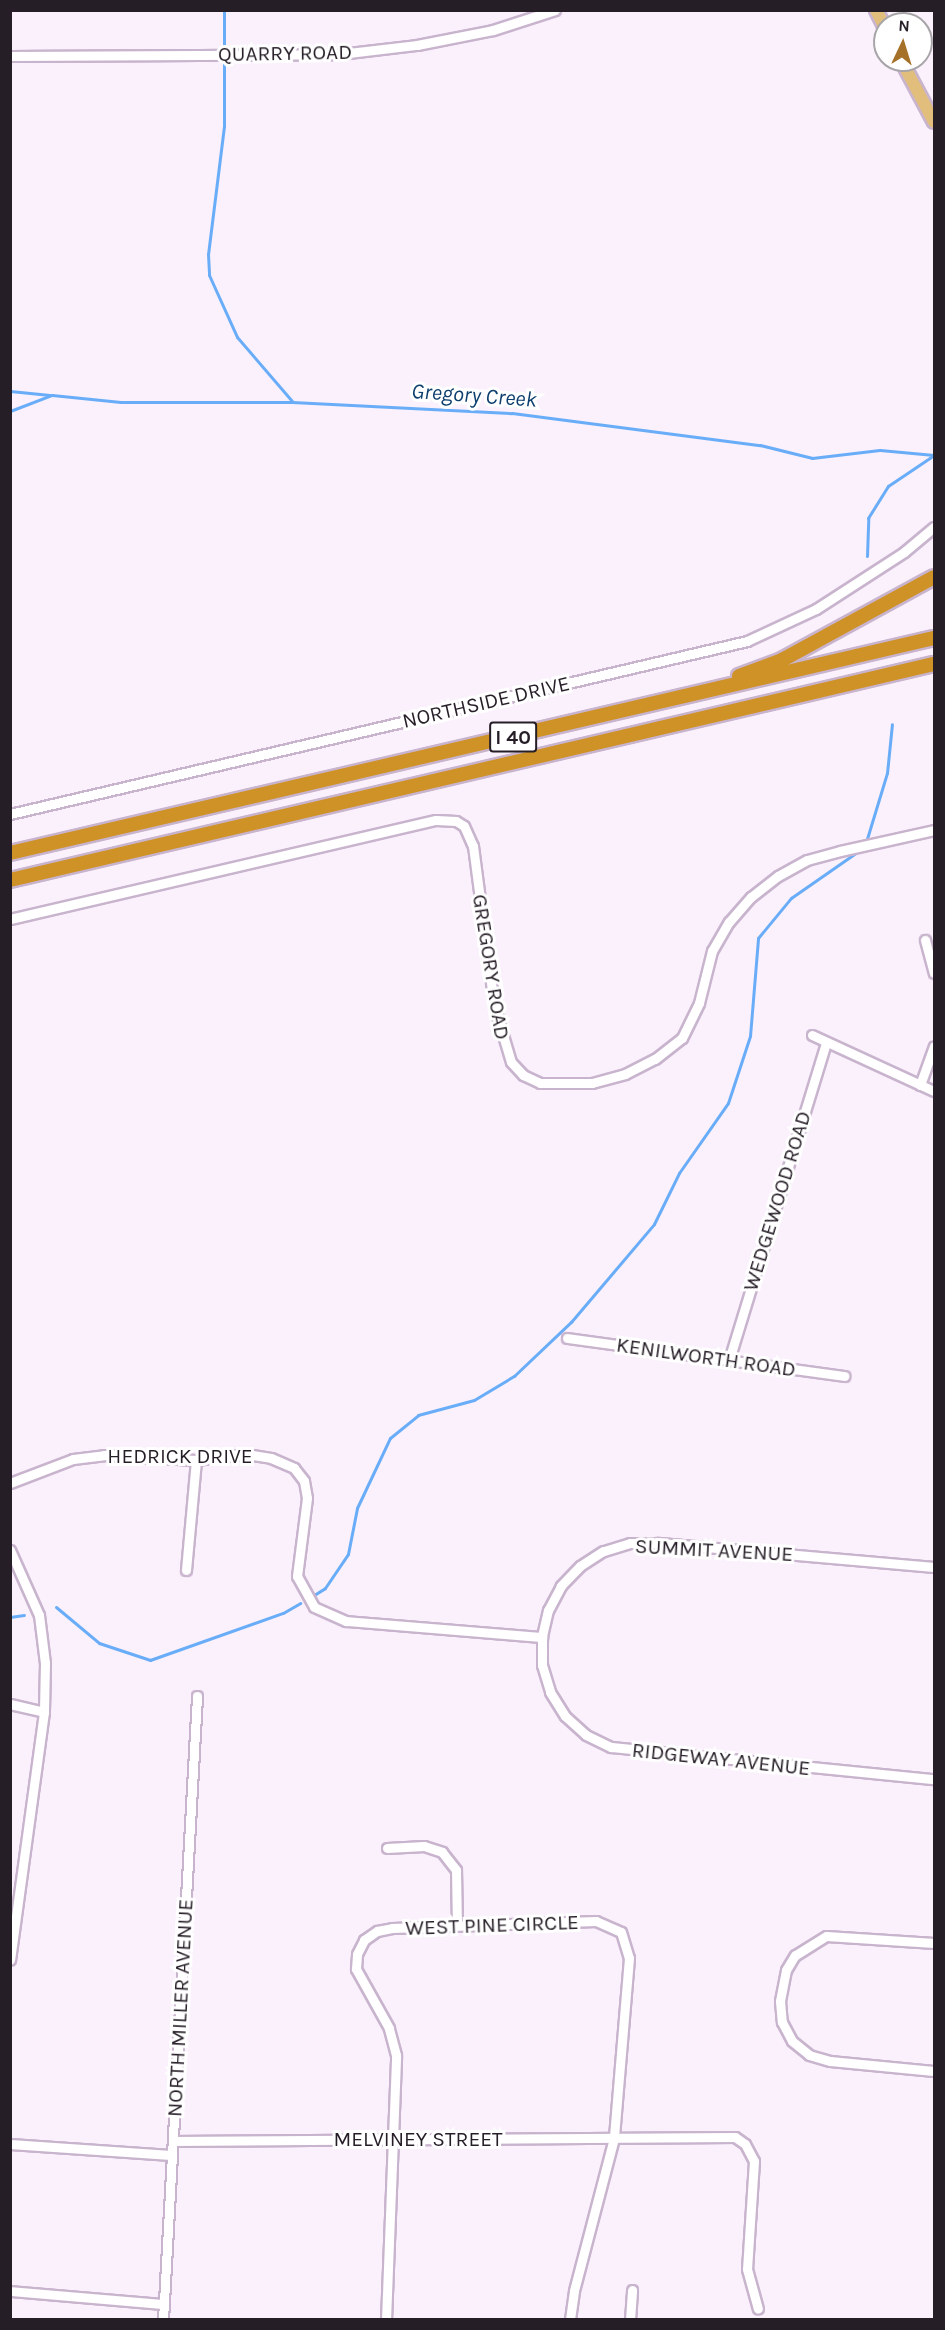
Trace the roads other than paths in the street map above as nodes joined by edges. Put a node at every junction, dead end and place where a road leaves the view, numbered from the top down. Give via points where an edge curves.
1 (555, 10) edge
2 (10, 56) edge
3 (908, 72) edge
4 (934, 122) edge
5 (934, 527) edge
6 (934, 578) edge
7 (934, 638) edge
8 (932, 665) edge
9 (633, 709) junction
10 (10, 814) edge
11 (934, 830) edge
12 (10, 853) edge
13 (10, 880) edge
14 (10, 919) edge
15 (925, 940) dead end
16 (934, 973) edge
17 (812, 1035) dead end
18 (826, 1042) junction
19 (934, 1046) edge
20 (920, 1085) junction
21 (934, 1091) edge
22 (567, 1338) dead end
23 (729, 1360) junction
24 (844, 1376) dead end
25 (196, 1460) junction
26 (10, 1483) edge
27 (10, 1550) edge
28 (934, 1567) edge
29 (186, 1570) dead end
30 (542, 1637) junction
31 (197, 1696) dead end
32 (10, 1704) edge
33 (44, 1712) junction
34 (934, 1779) edge
35 (387, 1848) dead end
36 (457, 1925) junction
37 (934, 1943) edge
38 (10, 1960) edge
39 (934, 2071) edge
40 (393, 2138) junction
41 (614, 2138) junction
42 (173, 2141) junction
43 (10, 2144) edge
44 (171, 2155) junction
45 (632, 2290) dead end
46 (10, 2291) edge
47 (163, 2304) junction
48 (758, 2309) dead end
49 (163, 2319) edge
50 (386, 2319) edge
51 (570, 2319) edge
52 (630, 2319) edge

1 - 2 street, QUARRY ROAD via 493,30 417,45 340,54
3 - 4 main road
5 - 10 street, NORTHSIDE DRIVE via 904,552 816,609 747,641
6 - 9 highway via 782,660 709,688
7 - 9 highway, I 40
8 - 13 highway, I 40
9 - 12 highway, I 40
11 - 14 street, GREGORY ROAD via 807,860 778,876 751,897 723,932 712,951 692,1021 681,1038 645,1064 592,1083 540,1083 510,1062 494,1005 473,846 464,826 456,821 424,822
15 - 16 street
17 - 18 street
18 - 20 street
18 - 23 street, WEDGEWOOD ROAD
19 - 20 street
20 - 21 street
22 - 23 street, KENILWORTH ROAD
23 - 24 street, KENILWORTH ROAD
25 - 26 street, HEDRICK DRIVE via 136,1455 83,1458
25 - 29 street
25 - 30 street, HEDRICK DRIVE via 246,1454 294,1468 304,1481 307,1498 297,1576 314,1607 328,1617
27 - 33 street via 25,1575 39,1615 45,1664
28 - 30 street, SUMMIT AVENUE via 630,1544 603,1551 567,1579 548,1610
30 - 34 street, RIDGEWAY AVENUE via 542,1665 550,1692 565,1716 586,1735 611,1747
31 - 42 street, NORTH MILLER AVENUE
32 - 33 street
33 - 38 street
35 - 36 street via 430,1847 449,1860 458,1879
36 - 40 street, WEST PINE CIRCLE via 377,1931 364,1940 357,1954 356,1969 395,2041
36 - 41 street, WEST PINE CIRCLE via 596,1921 621,1932 629,1958
37 - 39 street via 826,1936 795,1955 783,1981 782,2022 792,2041 809,2055 830,2061
40 - 41 street, MELVINEY STREET
40 - 42 street, MELVINEY STREET
40 - 50 street, WEST PINE CIRCLE
41 - 48 street, MELVINEY STREET via 723,2135 735,2138 750,2153 755,2176 747,2269
41 - 51 street, WEST PINE CIRCLE
42 - 44 street, NORTH MILLER AVENUE
43 - 44 street
44 - 47 street, NORTH MILLER AVENUE
45 - 52 street
46 - 47 street
47 - 49 street, NORTH MILLER AVENUE

